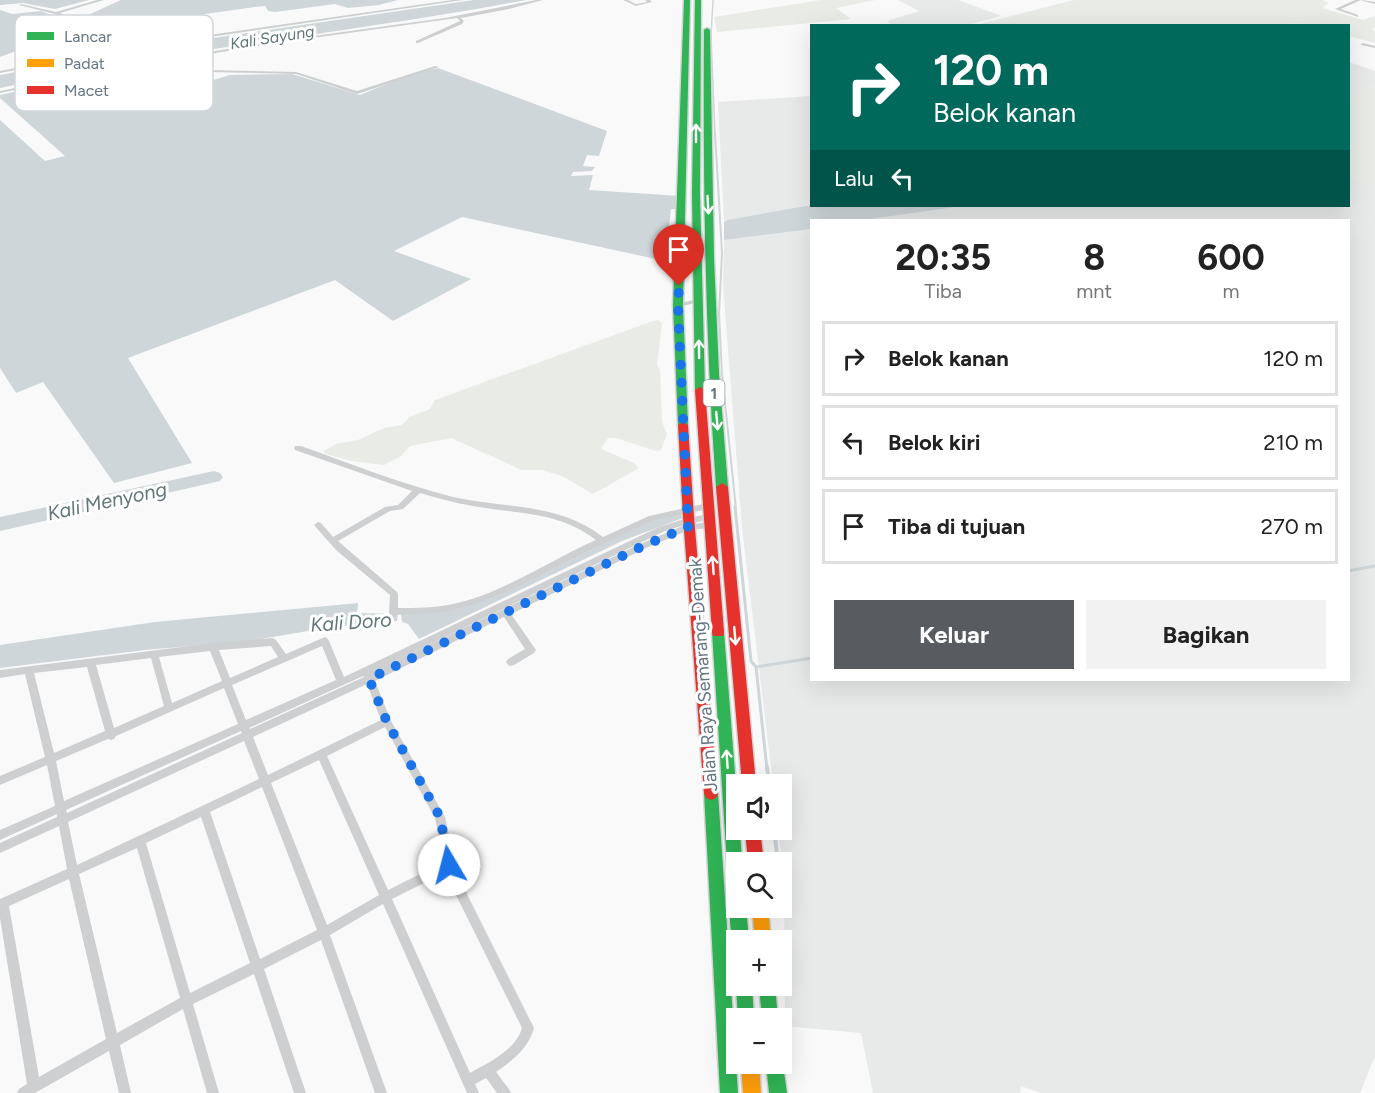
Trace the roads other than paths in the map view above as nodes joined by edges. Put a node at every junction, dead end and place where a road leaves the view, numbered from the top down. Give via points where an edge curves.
1 (102, 0) edge
2 (461, 0) edge
3 (541, 0) edge
4 (625, 0) edge
5 (648, 0) edge
6 (687, 0) edge
7 (698, 0) edge
8 (707, 0) edge
9 (1359, 0) edge
10 (1364, 0) edge
11 (1375, 3) edge
12 (21, 5) dead end
13 (56, 13) junction
14 (60, 15) edge
15 (368, 15) junction
16 (1357, 16) dead end
17 (458, 17) junction
18 (427, 22) junction
19 (373, 29) junction
20 (441, 31) junction
21 (213, 36) edge
22 (418, 42) dead end
23 (1363, 44) dead end
24 (1375, 47) edge
25 (213, 52) edge
26 (702, 63) junction
27 (437, 67) dead end
28 (15, 69) edge
29 (213, 71) edge
30 (0, 72) edge
31 (15, 89) edge
32 (0, 92) edge
33 (698, 301) junction
34 (678, 305) junction
35 (298, 448) dead end
36 (419, 489) junction
37 (709, 516) junction
38 (688, 519) junction
39 (725, 523) junction
40 (318, 525) dead end
41 (332, 541) junction
42 (602, 541) junction
43 (578, 552) junction
44 (588, 562) junction
45 (487, 596) junction
46 (498, 609) junction
47 (213, 647) junction
48 (154, 654) junction
49 (284, 658) junction
50 (511, 662) dead end
51 (92, 663) junction
52 (29, 671) junction
53 (0, 674) edge
54 (368, 675) junction
55 (341, 681) junction
56 (227, 685) junction
57 (169, 709) junction
58 (387, 722) junction
59 (245, 730) junction
60 (111, 736) junction
61 (321, 754) junction
62 (51, 760) junction
63 (748, 774) edge
64 (0, 781) edge
65 (265, 781) junction
66 (204, 810) junction
67 (62, 814) junction
68 (0, 835) edge
69 (140, 842) junction
70 (0, 848) edge
71 (734, 852) edge
72 (449, 865) junction
73 (73, 871) junction
74 (385, 897) junction
75 (2, 904) edge
76 (324, 933) junction
77 (257, 964) junction
78 (186, 1001) junction
79 (113, 1042) junction
80 (751, 1074) edge
81 (776, 1074) edge
82 (491, 1075) junction
83 (468, 1081) junction
84 (34, 1087) junction
85 (23, 1093) edge
86 (125, 1093) edge
87 (213, 1093) edge
88 (300, 1093) edge
89 (381, 1093) edge
90 (473, 1093) edge
91 (505, 1093) edge
92 (729, 1093) edge
93 (752, 1093) edge
94 (778, 1093) edge

1 - 13 street
2 - 15 street
3 - 17 street
4 - 5 street via 636,5
6 - 34 main road
7 - 26 main road, Jalan Raya Semarang-Demak / 1
8 - 26 main road, Jalan Raya Semarang-Demak / 1
9 - 16 street via 1337,9
10 - 11 street
12 - 13 street
13 - 14 street
15 - 19 street
15 - 21 street
17 - 18 street
17 - 20 street via 462,22
18 - 19 street
18 - 20 street
19 - 25 street
20 - 22 street
23 - 24 street
33 -> 26 main road, Jalan Raya Semarang-Demak / 1
26 -> 39 main road, Jalan Raya Semarang-Demak / 1 via 714,395
27 - 29 street via 357,93 296,73
28 - 30 street
31 - 32 street
33 - 34 street
37 -> 33 main road, Jalan Raya Semarang-Demak / 1
34 - 38 main road
35 - 36 street
36 - 41 street via 400,507 388,508
36 - 42 street via 455,500 528,510 572,521
37 - 38 street
37 - 38 street
37 - 39 main road
71 -> 37 main road, Jalan Raya Semarang-Demak / 1
38 - 42 street via 652,518
38 - 44 street
38 - 46 street via 643,546
38 - 92 main road via 703,664
39 -> 63 main road, Jalan Raya Semarang-Demak / 1
40 - 41 street
41 - 45 street via 394,594 393,612 429,611
42 - 43 street
43 - 44 street
43 - 45 street
44 - 46 street
45 - 46 street
46 - 50 street via 531,650
46 - 54 street
47 - 48 street
47 - 49 street via 273,642
47 - 56 street
48 - 51 street
48 - 57 street
49 - 55 street via 325,641
49 - 56 street
51 - 52 street
51 - 60 street
52 - 53 street
52 - 62 street
54 - 55 street
54 - 58 street
54 - 59 street
55 - 59 street
56 - 57 street
56 - 59 street
57 - 60 street
58 - 61 street
58 - 72 street via 440,817
59 - 65 street
59 - 67 street
60 - 62 street
61 - 65 street
61 - 74 street
62 - 64 street
62 - 67 street
65 - 66 street
65 - 76 street
66 - 69 street
66 - 77 street
67 - 68 street
67 - 70 street
67 - 73 street
69 - 73 street
69 - 78 street
72 - 74 street
72 - 82 street via 528,1028 523,1042
73 - 75 street
73 - 79 street
74 - 76 street
74 - 83 street
75 - 84 street
76 - 77 street
76 - 89 street
77 - 78 street
77 - 88 street
78 - 79 street
78 - 87 street
79 - 84 street
79 - 86 street
80 - 93 main road
81 - 94 main road
82 - 83 street
82 - 91 street
83 - 90 street
84 - 85 street

